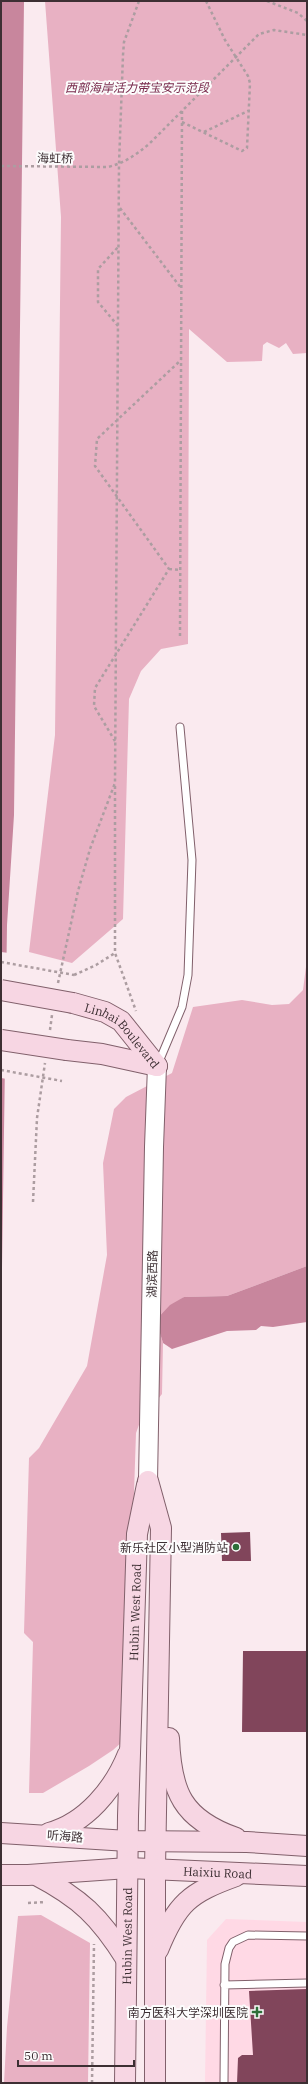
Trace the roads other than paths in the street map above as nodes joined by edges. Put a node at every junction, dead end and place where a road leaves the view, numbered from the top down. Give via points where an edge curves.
1 (180, 727) dead end
2 (1, 990) edge
3 (1, 1040) edge
4 (157, 1066) junction
5 (148, 1481) junction
6 (158, 1654) junction
7 (130, 1746) junction
8 (1, 1833) edge
9 (36, 1834) junction
10 (128, 1841) junction
11 (155, 1841) junction
12 (248, 1842) junction
13 (279, 1844) junction
14 (307, 1846) edge
15 (128, 1868) junction
16 (155, 1869) junction
17 (246, 1872) junction
18 (274, 1874) junction
19 (1, 1875) edge
20 (32, 1875) junction
21 (307, 1876) edge
22 (307, 1936) edge
23 (155, 1958) junction
24 (126, 1959) junction
25 (307, 1983) edge
26 (224, 1984) junction
27 (125, 2083) edge
28 (155, 2083) edge
29 (224, 2083) edge

1 - 4 lane via 192,860 188,975 182,1007
2 - 4 main road, Linhai Boulevard, bridge via 73,1003 105,1012 120,1021
3 - 4 main road, Linhai Boulevard, bridge via 102,1054
4 - 5 street, 湖滨西路
5 - 6 main road, Hubin West Road via 161,1528
5 - 7 main road, Hubin West Road via 137,1534
6 - 11 main road, Hubin West Road
6 - 12 main road via 168,1724 170,1765 175,1785 186,1805 208,1826
7 - 9 main road via 114,1780 91,1809 61,1830
7 - 10 main road, Hubin West Road
8 - 9 main road, 听海路
9 - 10 main road, 听海路
10 - 11 main road
10 - 15 main road, Hubin West Road
11 - 12 main road
11 - 16 main road, Hubin West Road
12 - 13 main road
13 - 14 main road
13 - 18 main road via 270,1848 264,1856 265,1866
15 - 16 main road, Haixiu Road
15 - 20 main road
15 - 24 main road, Hubin West Road
16 - 17 main road, Haixiu Road
16 - 23 main road, Hubin West Road
17 - 18 main road, Haixiu Road
17 - 23 main road via 209,1886 181,1905 172,1917
18 - 21 main road, Haixiu Road
19 - 20 main road
20 - 24 main road via 58,1886 87,1908 102,1923
22 - 26 lane via 257,1934 240,1937 233,1942 226,1956
23 - 28 main road, Hubin West Road
24 - 27 main road, Hubin West Road
25 - 26 lane
26 - 29 lane

